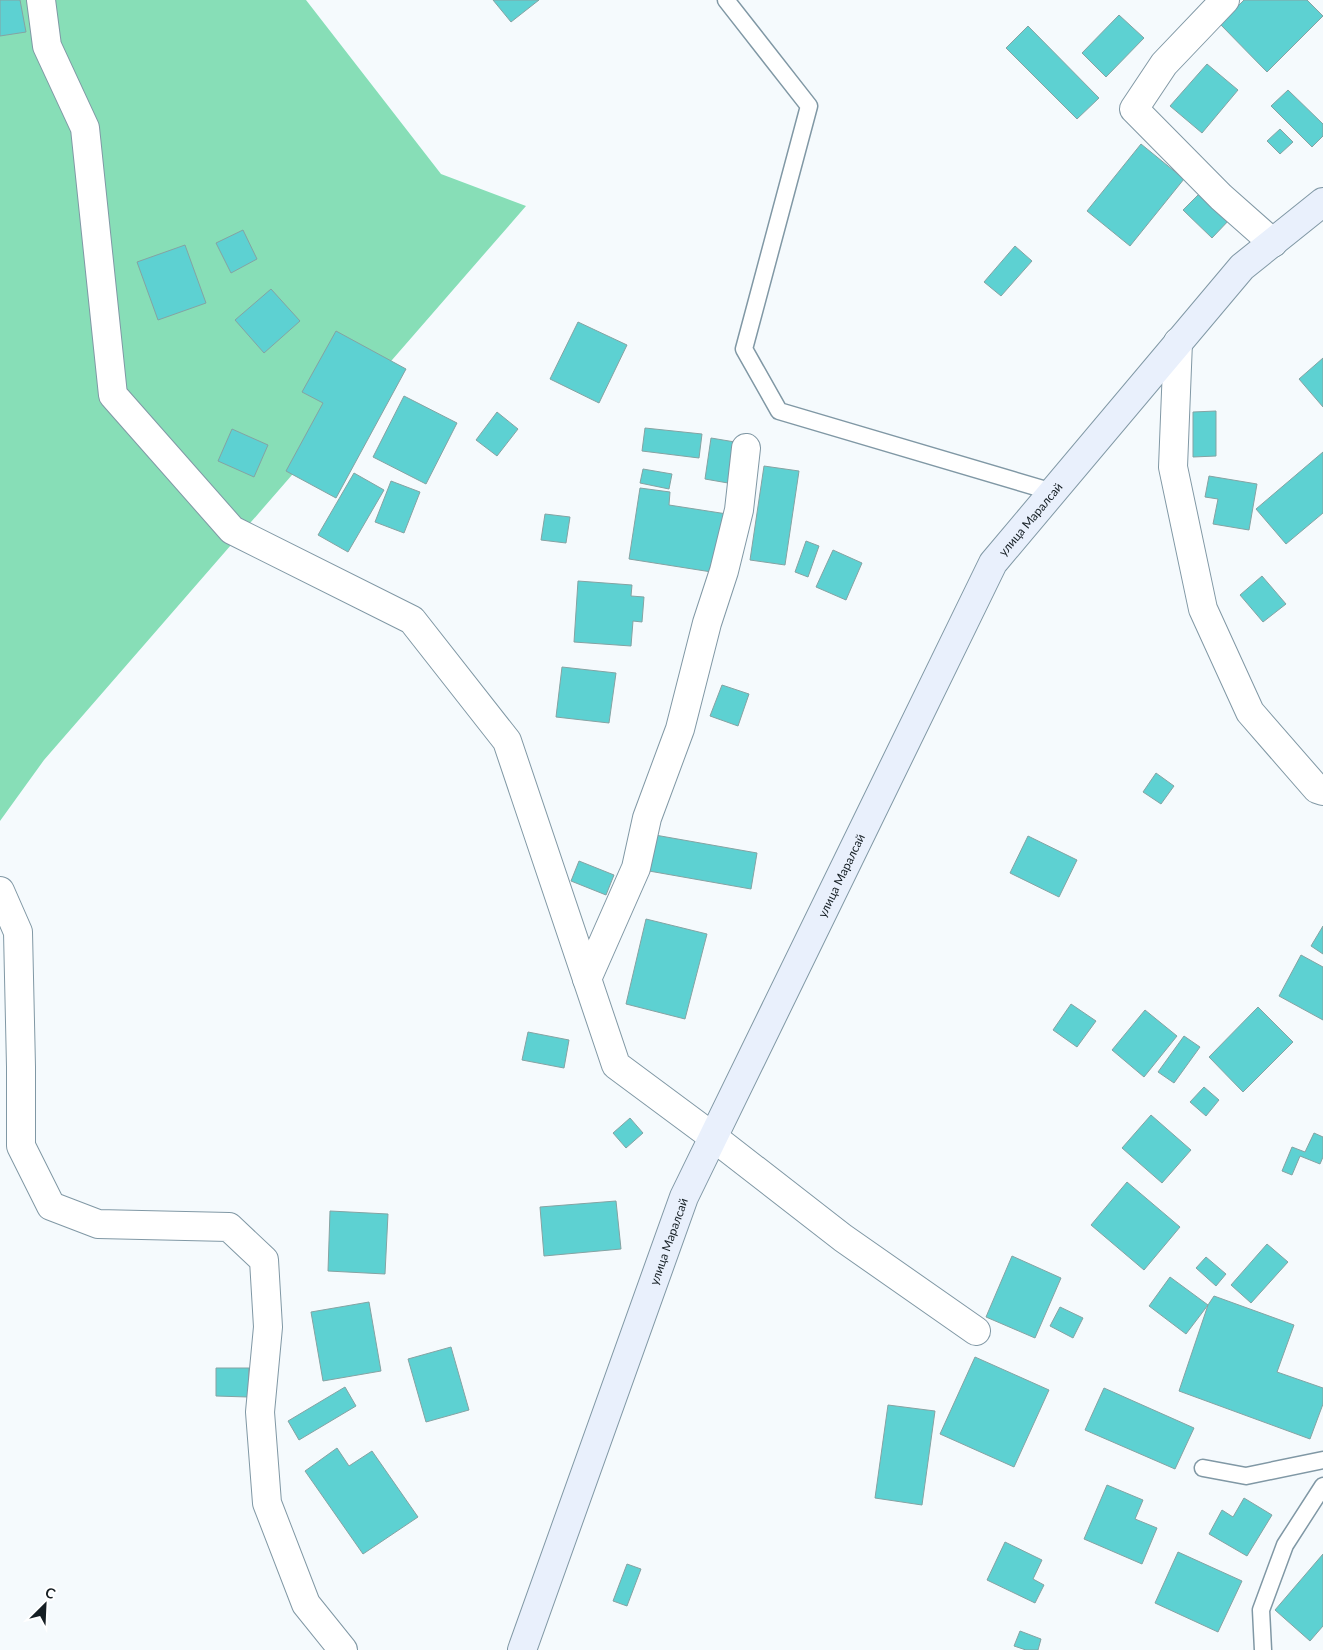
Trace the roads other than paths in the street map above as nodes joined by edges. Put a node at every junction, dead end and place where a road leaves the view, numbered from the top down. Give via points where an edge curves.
1 (41, 0) edge
2 (726, 0) edge
3 (1225, 0) edge
4 (1323, 202) edge
5 (1273, 242) junction
6 (1178, 342) junction
7 (746, 448) dead end
8 (1053, 492) junction
9 (1323, 791) edge
10 (0, 891) edge
11 (587, 979) junction
12 (713, 1137) junction
13 (976, 1331) dead end
14 (1323, 1460) edge
15 (1203, 1468) dead end
16 (1323, 1486) edge
17 (343, 1650) edge
18 (522, 1650) edge
19 (1263, 1650) edge

1 - 11 street via 47,46 85,128 113,395 232,530 412,620 507,741
2 - 8 lane via 809,106 744,349 778,411
3 - 5 street via 1164,64 1134,109 1221,197
4 - 5 street, улица Маралсай
5 - 6 street, улица Маралсай via 1242,267
6 - 8 street, улица Маралсай
6 - 9 street via 1173,467 1203,609 1250,712
7 - 11 street via 739,510 680,729 647,818 636,868
8 - 12 street, улица Маралсай via 993,563
10 - 17 street via 18,932 21,1146 51,1206 98,1224 229,1227 264,1260 268,1327 260,1412 267,1503 306,1604
11 - 12 street via 616,1065
12 - 13 street via 843,1238
12 - 18 street, улица Маралсай via 684,1197
14 - 15 lane via 1246,1476
16 - 19 lane via 1285,1545 1264,1601 1261,1610

